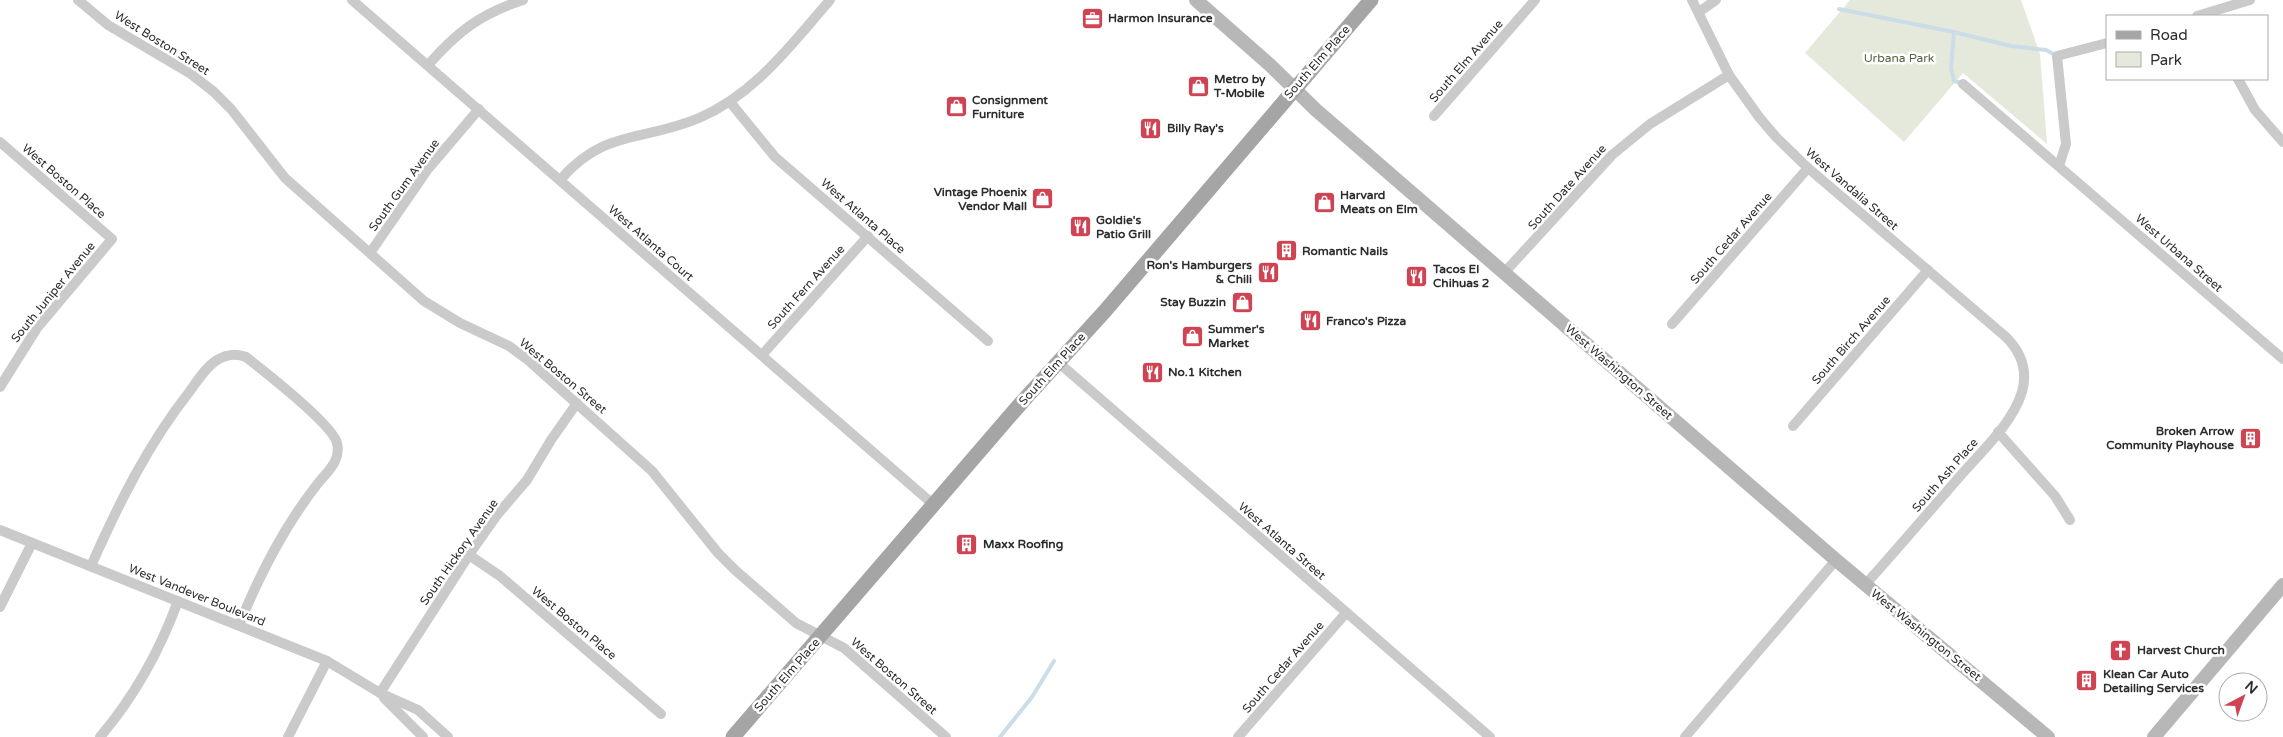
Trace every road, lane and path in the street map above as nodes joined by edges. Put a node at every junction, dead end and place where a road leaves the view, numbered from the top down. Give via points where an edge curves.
1 (78, 0) edge
2 (352, 0) edge
3 (523, 0) edge
4 (830, 0) edge
5 (1196, 0) edge
6 (1371, 0) edge
7 (1535, 0) edge
8 (1692, 0) edge
9 (1716, 0) edge
10 (2210, 0) edge
11 (2250, 0) edge
12 (1699, 12) junction
13 (2214, 13) edge
14 (2106, 43) edge
15 (428, 65) junction
16 (1729, 75) junction
17 (2239, 80) edge
18 (1963, 84) dead end
19 (1294, 89) junction
20 (730, 102) junction
21 (479, 109) junction
22 (1434, 116) dead end
23 (0, 142) edge
24 (2283, 142) edge
25 (2060, 166) junction
26 (1808, 168) junction
27 (560, 180) junction
28 (868, 236) junction
29 (112, 239) joint
30 (370, 253) junction
31 (1928, 270) junction
32 (1504, 273) junction
33 (1672, 324) dead end
34 (988, 341) dead end
35 (762, 355) junction
36 (2283, 359) edge
37 (1059, 362) junction
38 (2024, 371) joint
39 (0, 387) edge
40 (577, 403) junction
41 (1793, 426) dead end
42 (1998, 432) junction
43 (934, 505) junction
44 (2070, 520) dead end
45 (0, 530) edge
46 (32, 543) junction
47 (468, 555) junction
48 (1836, 560) junction
49 (91, 566) junction
50 (2283, 585) edge
51 (1866, 586) junction
52 (178, 601) junction
53 (0, 607) edge
54 (1346, 613) junction
55 (239, 625) junction
56 (820, 636) junction
57 (327, 661) junction
58 (380, 693) junction
59 (661, 714) dead end
60 (100, 737) edge
61 (288, 737) edge
62 (423, 737) edge
63 (448, 737) edge
64 (733, 737) edge
65 (946, 737) edge
66 (1238, 737) edge
67 (1490, 737) edge
68 (1685, 737) edge
69 (2048, 737) edge
70 (2154, 737) edge

1 - 30 street, West Boston Street via 108,25 191,74 214,92 285,178
2 - 15 street, West Atlanta Court
3 - 15 street via 469,24
4 - 20 street via 767,72
5 - 19 main road, West Washington Street
6 - 19 main road, South Elm Place
7 - 22 street, South Elm Avenue
8 - 12 street, West Vandalia Street
9 - 12 street
10 - 13 street
11 - 13 street
12 - 16 street, West Vandalia Street
14 - 25 street via 2057,56 2066,144
15 - 21 street, West Atlanta Court
16 - 26 street, West Vandalia Street via 1759,117
16 - 32 street, South Date Avenue via 1650,124 1612,155
17 - 24 street via 2255,110
18 - 25 street, West Urbana Street
19 - 32 main road, West Washington Street
19 - 37 main road, South Elm Place
20 - 27 street via 698,119 609,142 574,164
20 - 28 street, West Atlanta Place via 775,157
21 - 27 street, West Atlanta Court
21 - 30 street, South Gum Avenue via 428,169
23 - 29 street, West Boston Place
25 - 36 street, West Urbana Street
26 - 31 street, West Vandalia Street
26 - 33 street, South Cedar Avenue
27 - 35 street, West Atlanta Court
28 - 34 street, West Atlanta Place
28 - 35 street, South Fern Avenue
29 - 39 street, South Juniper Avenue via 37,328
30 - 40 street, West Boston Street via 424,301 460,324 509,346
31 - 38 street, West Vandalia Street via 2014,345
31 - 41 street, South Birch Avenue
32 - 48 main road, West Washington Street
35 - 43 street, West Atlanta Court
37 - 43 main road, South Elm Place
37 - 54 street, West Atlanta Street
38 - 42 street, South Ash Place via 2021,393
40 - 47 street, South Hickory Avenue via 527,480
40 - 56 street, West Boston Street via 652,471 735,570 796,623
42 - 44 street via 2055,496
42 - 51 street, South Ash Place
43 - 56 main road, South Elm Place
45 - 46 street, West Vandever Boulevard
46 - 49 street, West Vandever Boulevard
46 - 53 street
47 - 58 street, South Hickory Avenue
47 - 59 street, West Boston Place via 500,576
48 - 51 main road, West Washington Street
48 - 68 street
49 - 52 street, West Vandever Boulevard
49 - 55 street via 127,490 163,428 210,365 239,354 327,426 337,441 338,450 334,464 306,499 273,550
50 - 70 main road
51 - 69 main road, West Washington Street
52 - 55 street, West Vandever Boulevard
52 - 60 street via 143,676
54 - 66 street, South Cedar Avenue
54 - 67 street, West Atlanta Street
55 - 57 street, West Vandever Boulevard
56 - 64 main road, South Elm Place
56 - 65 street, West Boston Street via 844,648
57 - 58 street, West Vandever Boulevard
57 - 61 street
58 - 62 street, West Vandever Boulevard
58 - 63 street, West Vandever Boulevard via 418,710

